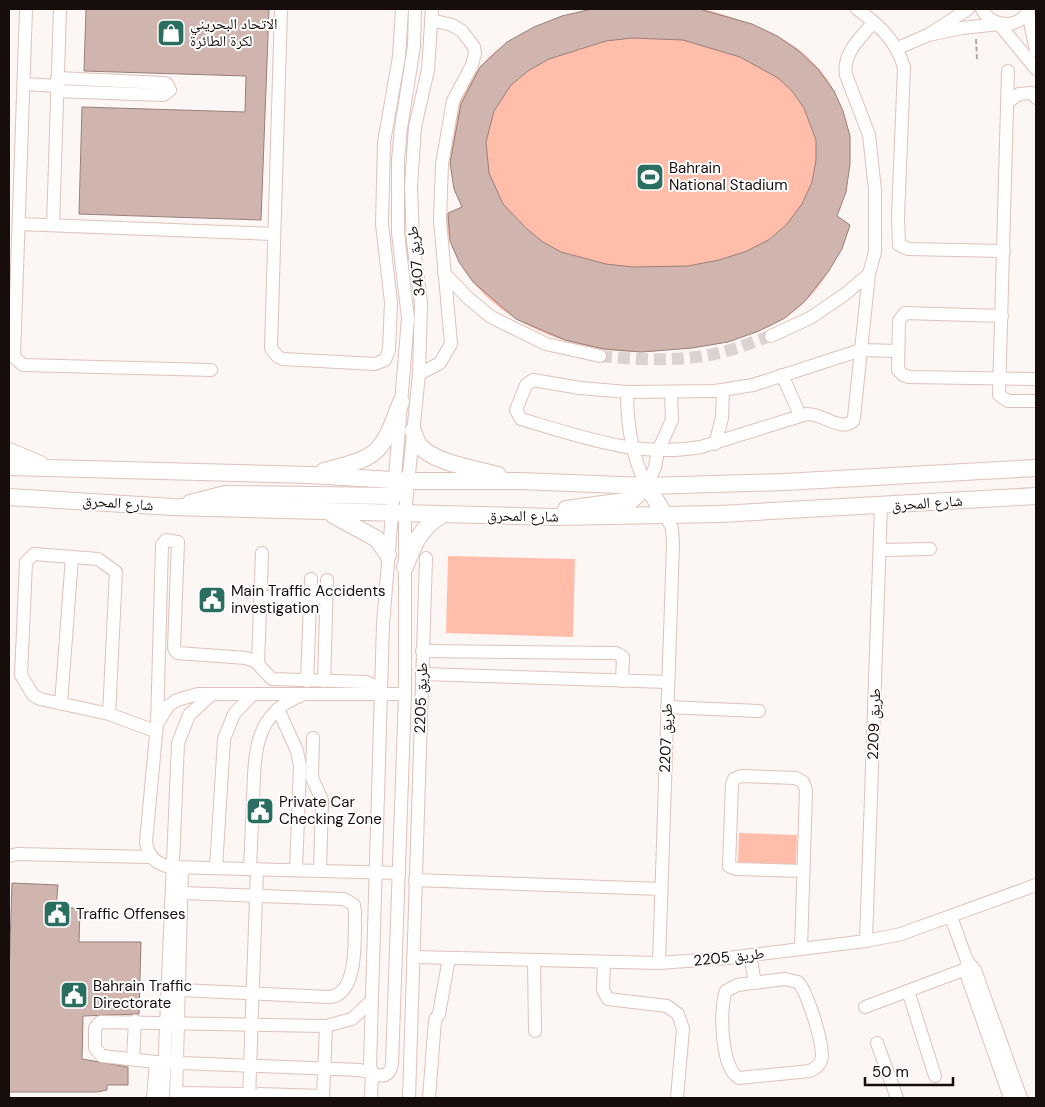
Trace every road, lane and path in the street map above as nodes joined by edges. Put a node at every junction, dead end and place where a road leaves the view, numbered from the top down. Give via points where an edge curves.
1 (26, 9) edge
2 (60, 9) edge
3 (280, 9) edge
4 (402, 9) edge
5 (415, 9) edge
6 (857, 9) edge
7 (968, 9) edge
8 (982, 9) edge
9 (1031, 11) edge
10 (432, 14) edge
11 (873, 23) junction
12 (998, 24) junction
13 (928, 35) junction
14 (898, 48) junction
15 (1036, 51) edge
16 (1036, 69) edge
17 (1008, 70) dead end
18 (24, 84) junction
19 (57, 85) junction
20 (1036, 98) edge
21 (1008, 102) junction
22 (19, 224) junction
23 (53, 225) junction
24 (382, 233) junction
25 (398, 233) junction
26 (412, 233) junction
27 (274, 234) junction
28 (1004, 252) junction
29 (444, 273) junction
30 (868, 274) junction
31 (1002, 316) junction
32 (771, 336) tunnel mouth
33 (898, 349) junction
34 (861, 350) junction
35 (600, 356) tunnel mouth
36 (211, 370) dead end
37 (418, 374) junction
38 (782, 375) junction
39 (1000, 378) junction
40 (1036, 379) edge
41 (723, 390) junction
42 (627, 392) junction
43 (671, 393) junction
44 (1036, 401) edge
45 (400, 402) junction
46 (800, 415) junction
47 (413, 431) junction
48 (715, 444) junction
49 (635, 450) junction
50 (9, 451) edge
51 (658, 451) junction
52 (9, 467) edge
53 (49, 468) junction
54 (1036, 468) edge
55 (310, 475) junction
56 (519, 481) junction
57 (398, 486) junction
58 (647, 486) junction
59 (1036, 496) edge
60 (9, 497) edge
61 (50, 499) junction
62 (9, 506) edge
63 (881, 506) junction
64 (173, 507) junction
65 (328, 512) junction
66 (398, 514) junction
67 (665, 514) junction
68 (442, 515) junction
69 (553, 517) junction
70 (881, 550) junction
71 (930, 550) dead end
72 (262, 553) dead end
73 (388, 555) junction
74 (72, 557) junction
75 (426, 558) dead end
76 (404, 567) junction
77 (311, 579) dead end
78 (327, 580) dead end
79 (261, 597) junction
80 (310, 598) junction
81 (326, 599) junction
82 (309, 621) junction
83 (326, 622) junction
84 (384, 624) junction
85 (406, 624) junction
86 (422, 650) junction
87 (308, 657) junction
88 (324, 658) junction
89 (258, 664) junction
90 (422, 674) junction
91 (307, 681) junction
92 (324, 681) junction
93 (622, 681) junction
94 (668, 682) junction
95 (212, 694) junction
96 (253, 694) junction
97 (304, 694) junction
98 (381, 694) junction
99 (405, 694) junction
100 (61, 704) junction
101 (667, 707) junction
102 (278, 709) junction
103 (760, 711) dead end
104 (109, 714) junction
105 (156, 728) junction
106 (313, 738) dead end
107 (9, 856) edge
108 (150, 857) junction
109 (177, 867) junction
110 (216, 868) junction
111 (254, 869) junction
112 (296, 870) junction
113 (320, 871) junction
114 (804, 871) junction
115 (376, 873) junction
116 (399, 873) junction
117 (415, 880) junction
118 (1036, 885) edge
119 (661, 888) junction
120 (182, 893) junction
121 (256, 896) junction
122 (951, 917) junction
123 (175, 941) junction
124 (866, 941) junction
125 (801, 949) junction
126 (750, 956) junction
127 (412, 957) junction
128 (449, 958) junction
129 (534, 960) junction
130 (604, 962) junction
131 (659, 963) junction
132 (966, 965) junction
133 (755, 983) junction
134 (180, 990) junction
135 (908, 991) junction
136 (252, 993) junction
137 (372, 1000) junction
138 (865, 1007) dead end
139 (135, 1021) junction
140 (173, 1022) junction
141 (251, 1023) junction
142 (326, 1026) junction
143 (535, 1031) dead end
144 (876, 1043) dead end
145 (133, 1059) junction
146 (166, 1062) junction
147 (250, 1065) junction
148 (324, 1067) junction
149 (372, 1072) junction
150 (935, 1076) dead end
151 (1011, 1091) edge
152 (181, 1095) edge
153 (252, 1096) edge
154 (323, 1097) edge
155 (153, 1098) edge
156 (163, 1098) edge
157 (371, 1098) edge
158 (409, 1098) edge
159 (429, 1098) edge
160 (677, 1098) edge
161 (897, 1098) edge
162 (1021, 1098) edge

1 - 18 street
2 - 19 street
3 - 27 street
4 - 24 street via 399,57 384,142
5 - 25 street, طريق 3407 via 412,68 400,136
6 - 11 street
7 - 13 street
8 - 12 street
9 - 12 street via 1012,24
9 - 15 street
10 - 26 street, طريق 3407 via 428,70 415,128
10 - 29 street via 462,31 475,53 453,101 442,164 440,220
11 - 14 street
11 - 30 street via 849,54 845,70 866,122 872,148 874,252
12 - 13 street
12 - 16 street
13 - 14 street
14 - 28 street via 904,67 898,242 905,249
17 - 21 street
18 - 19 street
18 - 22 street
19 - 19 street via 163,95 170,90 164,83
19 - 23 street
20 - 21 street via 1032,93 1018,94
21 - 28 street
22 - 23 street
22 - 36 street via 13,354 16,361 23,365
23 - 27 street
24 - 25 street
24 - 27 street via 391,291 390,334 388,356 375,364 283,359 274,353 270,343
25 - 26 street
25 - 45 street, طريق 3407 via 408,318
26 - 37 street, طريق 3407 via 421,303
28 - 31 street
29 - 35 street via 491,317 546,344
29 - 37 street via 451,339 449,349 440,363
30 - 32 street via 810,318
30 - 34 street
31 - 33 street via 905,313 899,320
31 - 39 street
33 - 34 street
33 - 39 street via 898,370 906,376
34 - 38 street
34 - 46 street via 853,421 843,426 822,415
37 - 47 street, طريق 3407
38 - 41 street via 753,385
38 - 46 street
39 - 40 street
39 - 44 street via 999,395 1008,401
41 - 43 street
41 - 48 street via 722,418
42 - 43 street
42 - 49 street
42 - 49 street via 533,380 526,385 516,410 521,418
43 - 51 street via 672,420
45 - 55 main road via 385,442 371,457
45 - 57 street, طريق 3407
46 - 48 street
47 - 56 main road via 420,446 440,459
47 - 57 street, طريق 3407
48 - 51 street
49 - 51 street
49 - 58 street via 636,465
50 - 53 main road
51 - 58 street
52 - 53 main road, شارع المحرق
53 - 55 main road, شارع المحرق
54 - 58 main road, شارع المحرق
55 - 57 main road, شارع المحرق
56 - 57 main road, شارع المحرق
56 - 58 main road, شارع المحرق
57 - 64 main road via 225,494
57 - 66 street, طريق 3407
57 - 66 street, طريق 3407
58 - 67 main road
58 - 69 main road via 632,500 570,507
59 - 63 main road, شارع المحرق
60 - 61 main road, شارع المحرق
61 - 62 main road
61 - 64 main road, شارع المحرق
63 - 67 main road, شارع المحرق
63 - 70 street, طريق 2209
64 - 65 main road, شارع المحرق
65 - 66 main road, شارع المحرق
65 - 73 main road via 377,539
66 - 68 main road, شارع المحرق
66 - 73 street
66 - 76 street
67 - 69 main road, شارع المحرق
67 - 94 street, طريق 2207 via 672,528 674,544
68 - 69 main road, شارع المحرق
68 - 76 main road via 420,533
70 - 71 street
70 - 124 street, طريق 2209
72 - 79 street
73 - 84 street
74 - 100 street
74 - 100 street via 34,554 26,562 21,675 33,695
74 - 104 street via 98,559 116,572
75 - 86 street, طريق 2205
76 - 85 street
77 - 80 street
78 - 81 street
79 - 80 street
79 - 89 street
80 - 81 street
80 - 82 street
81 - 83 street
82 - 83 street
82 - 87 street
83 - 88 street
84 - 85 street via 394,628
84 - 98 street
85 - 99 street
86 - 90 street, طريق 2205
86 - 93 street via 616,653 622,657
87 - 88 street
87 - 91 street
88 - 92 street
89 - 91 street via 272,679
89 - 105 street via 246,658 174,651 178,542 166,540 162,545
90 - 93 street
90 - 117 street, طريق 2205
91 - 92 street
92 - 98 street via 366,682
93 - 94 street
94 - 101 street, طريق 2207
95 - 96 street
95 - 105 street via 177,700 168,706
95 - 109 street via 189,714 178,743
96 - 97 street
96 - 110 street via 234,714 224,739
97 - 98 street
97 - 102 street
98 - 99 street
98 - 115 street
99 - 116 street
100 - 104 street
101 - 103 street
101 - 119 street, طريق 2207
102 - 111 street via 261,733 256,751
102 - 112 street via 297,751 300,766
104 - 105 street
105 - 108 street via 146,842
106 - 113 street via 312,778 322,800
107 - 108 street
108 - 109 street via 164,866
109 - 110 street
109 - 120 street
109 - 123 street
110 - 111 street
111 - 112 street
111 - 121 street
112 - 113 street
113 - 115 street
114 - 114 street via 806,790 803,782 796,778 736,778 732,784 729,866 736,870
114 - 125 street
115 - 116 street
115 - 137 street
116 - 149 street via 392,1064 391,1071 385,1076
117 - 119 street
117 - 127 street, طريق 2205
118 - 122 street, طريق 2205
119 - 131 street, طريق 2207
120 - 121 street
120 - 123 street
121 - 136 street
121 - 136 street via 344,899 354,904 356,912 352,973 342,993 329,997
122 - 124 street, طريق 2205 via 901,934
122 - 132 street
123 - 134 street
123 - 140 street
124 - 125 street, طريق 2205
125 - 126 street, طريق 2205
126 - 131 street, طريق 2205
126 - 133 street
127 - 128 street, طريق 2205
127 - 158 street, طريق 2205
128 - 129 street, طريق 2205
128 - 159 street via 439,1014 435,1020
129 - 130 street, طريق 2205
129 - 143 street
130 - 131 street, طريق 2205
130 - 160 street via 603,990 608,999 667,1006 678,1014 683,1029
132 - 135 street
132 - 151 street via 975,970
133 - 133 street via 732,986 723,999 727,1059 734,1075 746,1078 810,1071 817,1067 822,1050 802,987 798,982 785,979
134 - 136 street
134 - 140 street
135 - 138 street
135 - 150 street
136 - 141 street
137 - 142 street via 352,1019
137 - 149 street
139 - 140 street
139 - 145 street
139 - 145 street via 100,1022 95,1028 97,1054
140 - 141 street
140 - 146 street
141 - 142 street
141 - 147 street
142 - 148 street
144 - 161 street
145 - 146 street
146 - 147 street
146 - 152 street
146 - 155 street
146 - 156 street
147 - 148 street
147 - 153 street
148 - 149 street
148 - 154 street
149 - 157 street
151 - 162 street
152 - 153 street
153 - 154 street

